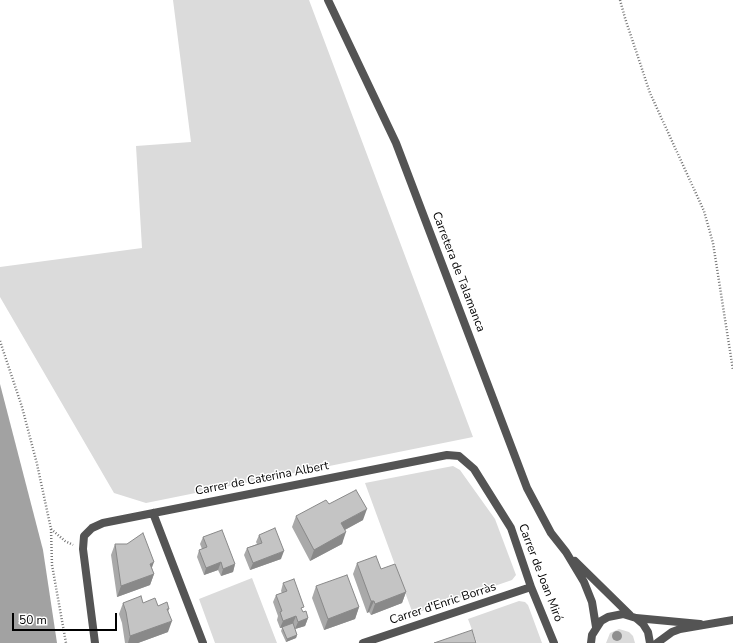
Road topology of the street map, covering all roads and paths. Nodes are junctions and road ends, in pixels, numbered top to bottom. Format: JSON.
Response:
{"nodes":[{"id":1,"x":328,"y":0,"type":"edge"},
{"id":2,"x":620,"y":0,"type":"edge"},
{"id":3,"x":0,"y":341,"type":"edge"},
{"id":4,"x":733,"y":370,"type":"edge"},
{"id":5,"x":459,"y":456,"type":"joint"},
{"id":6,"x":153,"y":513,"type":"junction"},
{"id":7,"x":51,"y":529,"type":"junction"},
{"id":8,"x":83,"y":546,"type":"junction"},
{"id":9,"x":566,"y":552,"type":"junction"},
{"id":10,"x":531,"y":587,"type":"junction"},
{"id":11,"x":633,"y":617,"type":"junction"},
{"id":12,"x":733,"y":620,"type":"edge"},
{"id":13,"x":703,"y":624,"type":"junction"},
{"id":14,"x":596,"y":627,"type":"junction"},
{"id":15,"x":66,"y":643,"type":"edge"},
{"id":16,"x":95,"y":643,"type":"edge"},
{"id":17,"x":203,"y":643,"type":"edge"},
{"id":18,"x":363,"y":643,"type":"edge"},
{"id":19,"x":554,"y":643,"type":"edge"},
{"id":20,"x":591,"y":643,"type":"edge"},
{"id":21,"x":650,"y":643,"type":"edge"},
{"id":22,"x":657,"y":643,"type":"edge"}],
"edges":[{"from":1,"to":9,"type":"street","name":"Carretera de Talamanca"},
{"from":2,"to":4,"type":"path"},
{"from":3,"to":7,"type":"path"},
{"from":5,"to":6,"type":"street","name":"Carrer de Caterina Albert"},
{"from":5,"to":10,"type":"street","name":"Carrer de Joan Miró"},
{"from":6,"to":8,"type":"street","name":"Carrer de Caterina Albert"},
{"from":6,"to":17,"type":"street"},
{"from":7,"to":8,"type":"path"},
{"from":7,"to":15,"type":"path"},
{"from":8,"to":16,"type":"street"},
{"from":9,"to":11,"type":"street","name":"Carretera de Talamanca"},
{"from":9,"to":14,"type":"street","name":"Carretera de Talamanca"},
{"from":10,"to":18,"type":"street","name":"Carrer d'Enric Borràs"},
{"from":10,"to":19,"type":"street","name":"Carrer de Joan Miró"},
{"from":11,"to":13,"type":"street"},
{"from":11,"to":14,"type":"street"},
{"from":11,"to":21,"type":"street","name":"Carretera de Talamanca"},
{"from":12,"to":13,"type":"street"},
{"from":13,"to":22,"type":"street"},
{"from":14,"to":20,"type":"street"}]}
